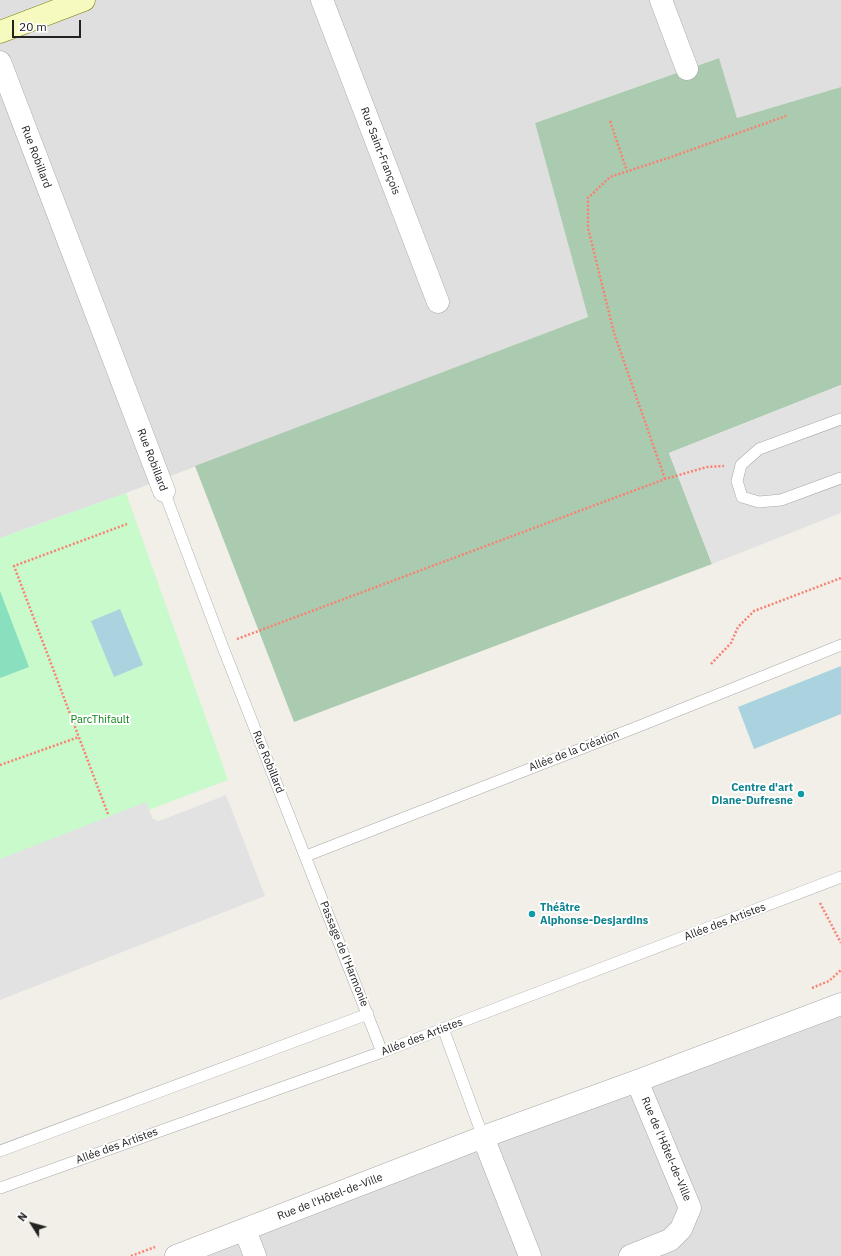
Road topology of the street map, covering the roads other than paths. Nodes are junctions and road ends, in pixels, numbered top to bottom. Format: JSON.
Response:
{"nodes":[{"id":1,"x":84,"y":0,"type":"edge"},
{"id":2,"x":322,"y":0,"type":"edge"},
{"id":3,"x":661,"y":0,"type":"edge"},
{"id":4,"x":0,"y":32,"type":"edge"},
{"id":5,"x":0,"y":62,"type":"edge"},
{"id":6,"x":687,"y":69,"type":"dead end"},
{"id":7,"x":438,"y":302,"type":"dead end"},
{"id":8,"x":841,"y":419,"type":"edge"},
{"id":9,"x":841,"y":478,"type":"edge"},
{"id":10,"x":164,"y":491,"type":"joint"},
{"id":11,"x":841,"y":644,"type":"edge"},
{"id":12,"x":306,"y":856,"type":"junction"},
{"id":13,"x":841,"y":878,"type":"edge"},
{"id":14,"x":841,"y":1004,"type":"edge"},
{"id":15,"x":368,"y":1014,"type":"junction"},
{"id":16,"x":443,"y":1028,"type":"junction"},
{"id":17,"x":382,"y":1052,"type":"junction"},
{"id":18,"x":637,"y":1081,"type":"junction"},
{"id":19,"x":483,"y":1137,"type":"junction"},
{"id":20,"x":0,"y":1151,"type":"edge"},
{"id":21,"x":0,"y":1188,"type":"edge"},
{"id":22,"x":245,"y":1230,"type":"junction"},
{"id":23,"x":176,"y":1256,"type":"edge"},
{"id":24,"x":255,"y":1256,"type":"edge"},
{"id":25,"x":530,"y":1256,"type":"edge"},
{"id":26,"x":630,"y":1256,"type":"edge"}],
"edges":[{"from":1,"to":4,"type":"main road"},
{"from":2,"to":7,"type":"street","name":"Rue Saint-François"},
{"from":3,"to":6,"type":"street"},
{"from":5,"to":10,"type":"street","name":"Rue Robillard"},
{"from":8,"to":9,"type":"lane"},
{"from":10,"to":12,"type":"lane","name":"Rue Robillard"},
{"from":11,"to":12,"type":"lane","name":"Allée de la Création"},
{"from":12,"to":15,"type":"lane","name":"Passage de l'Harmonie"},
{"from":13,"to":16,"type":"lane","name":"Allée des Artistes"},
{"from":14,"to":18,"type":"street","name":"Rue de l'Hôtel-de-Ville"},
{"from":15,"to":17,"type":"lane","name":"Passage de l'Harmonie"},
{"from":15,"to":20,"type":"lane"},
{"from":16,"to":17,"type":"lane","name":"Allée des Artistes"},
{"from":16,"to":19,"type":"lane"},
{"from":17,"to":21,"type":"lane","name":"Allée des Artistes"},
{"from":18,"to":19,"type":"street","name":"Rue de l'Hôtel-de-Ville"},
{"from":18,"to":26,"type":"street","name":"Rue de l'Hôtel-de-Ville"},
{"from":19,"to":22,"type":"street","name":"Rue de l'Hôtel-de-Ville"},
{"from":19,"to":25,"type":"street"},
{"from":22,"to":23,"type":"street","name":"Rue de l'Hôtel-de-Ville"},
{"from":22,"to":24,"type":"street"}]}
